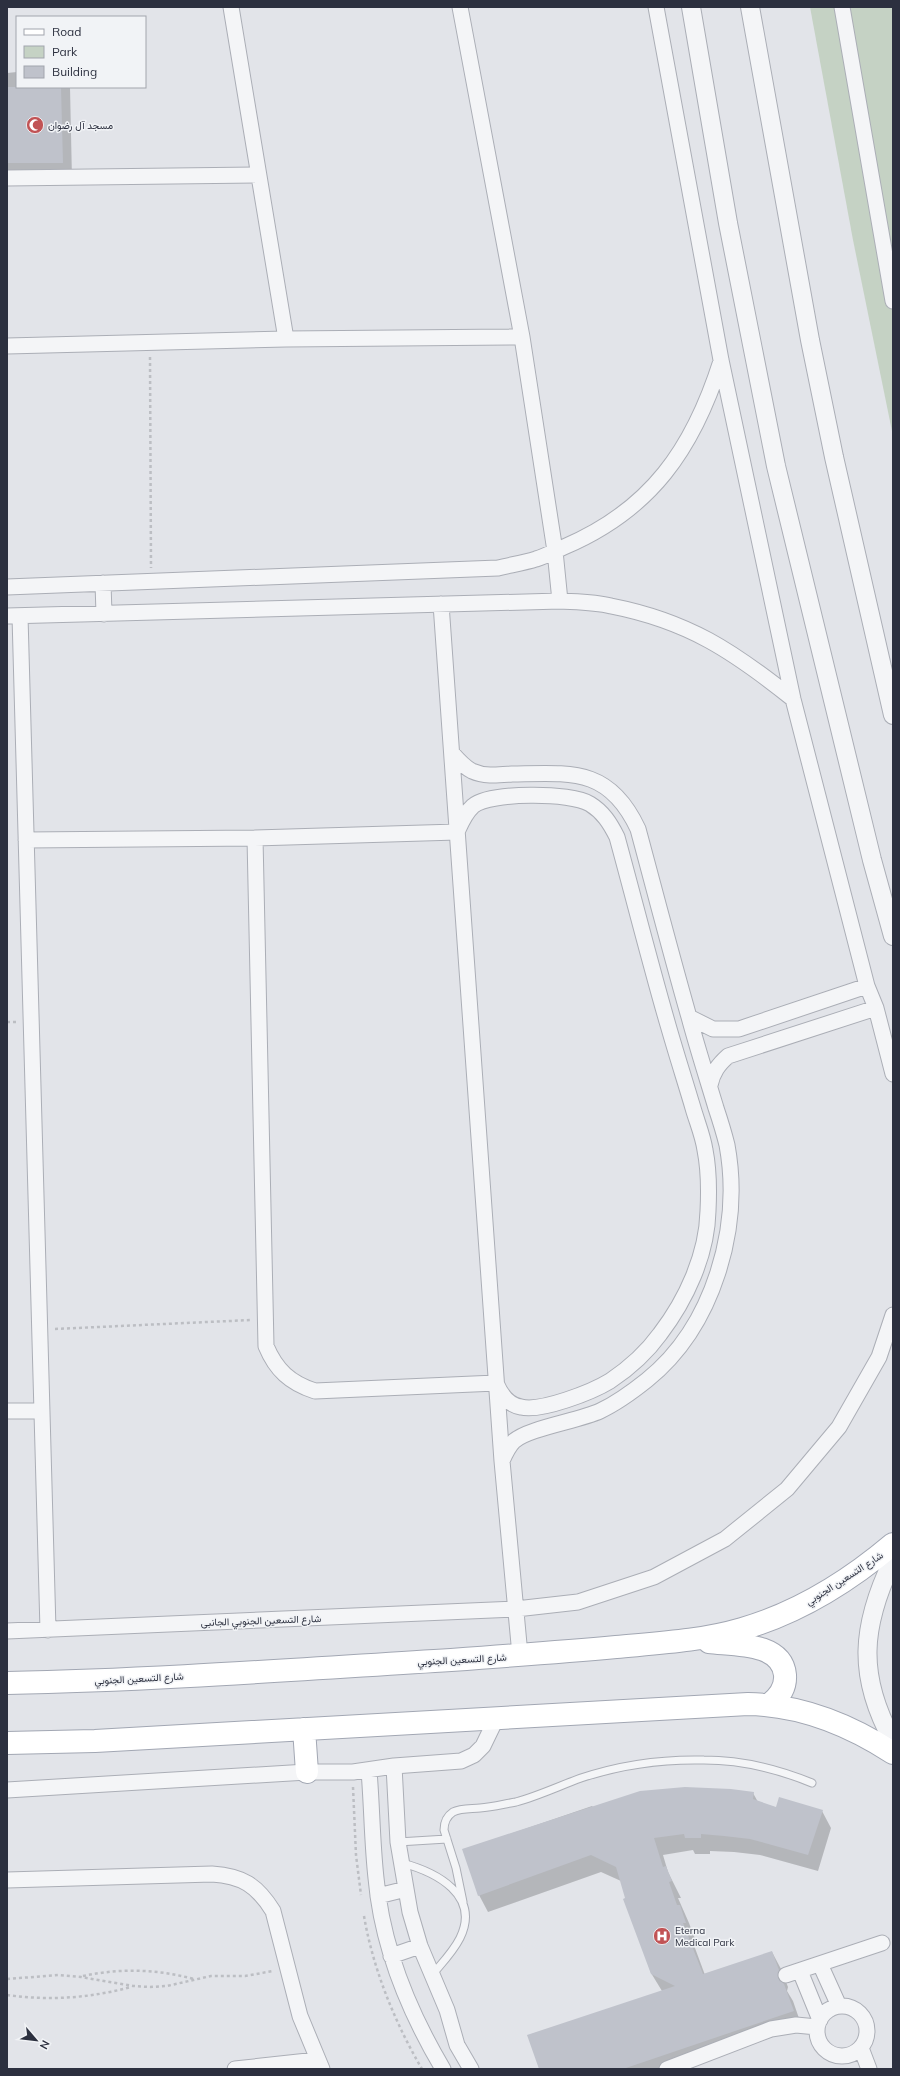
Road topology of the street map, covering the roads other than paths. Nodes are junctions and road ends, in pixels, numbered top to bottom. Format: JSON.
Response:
{"nodes":[{"id":1,"x":231,"y":7,"type":"edge"},
{"id":2,"x":460,"y":7,"type":"edge"},
{"id":3,"x":656,"y":7,"type":"edge"},
{"id":4,"x":691,"y":7,"type":"edge"},
{"id":5,"x":750,"y":7,"type":"edge"},
{"id":6,"x":842,"y":7,"type":"edge"},
{"id":7,"x":258,"y":175,"type":"junction"},
{"id":8,"x":7,"y":178,"type":"edge"},
{"id":9,"x":893,"y":300,"type":"edge"},
{"id":10,"x":522,"y":337,"type":"junction"},
{"id":11,"x":286,"y":339,"type":"junction"},
{"id":12,"x":7,"y":346,"type":"edge"},
{"id":13,"x":721,"y":360,"type":"junction"},
{"id":14,"x":555,"y":551,"type":"junction"},
{"id":15,"x":103,"y":583,"type":"junction"},
{"id":16,"x":7,"y":587,"type":"edge"},
{"id":17,"x":560,"y":601,"type":"junction"},
{"id":18,"x":441,"y":604,"type":"junction"},
{"id":19,"x":104,"y":614,"type":"junction"},
{"id":20,"x":13,"y":616,"type":"edge"},
{"id":21,"x":794,"y":699,"type":"junction"},
{"id":22,"x":893,"y":715,"type":"edge"},
{"id":23,"x":452,"y":753,"type":"junction"},
{"id":24,"x":457,"y":832,"type":"junction"},
{"id":25,"x":255,"y":838,"type":"junction"},
{"id":26,"x":26,"y":840,"type":"junction"},
{"id":27,"x":893,"y":936,"type":"edge"},
{"id":28,"x":867,"y":986,"type":"junction"},
{"id":29,"x":876,"y":1008,"type":"junction"},
{"id":30,"x":689,"y":1018,"type":"junction"},
{"id":31,"x":893,"y":1074,"type":"edge"},
{"id":32,"x":710,"y":1085,"type":"junction"},
{"id":33,"x":893,"y":1315,"type":"edge"},
{"id":34,"x":496,"y":1383,"type":"junction"},
{"id":35,"x":7,"y":1411,"type":"edge"},
{"id":36,"x":42,"y":1411,"type":"junction"},
{"id":37,"x":502,"y":1461,"type":"junction"},
{"id":38,"x":893,"y":1544,"type":"edge"},
{"id":39,"x":893,"y":1560,"type":"edge"},
{"id":40,"x":516,"y":1609,"type":"junction"},
{"id":41,"x":48,"y":1630,"type":"junction"},
{"id":42,"x":7,"y":1631,"type":"edge"},
{"id":43,"x":698,"y":1640,"type":"junction"},
{"id":44,"x":520,"y":1655,"type":"junction"},
{"id":45,"x":7,"y":1683,"type":"edge"},
{"id":46,"x":770,"y":1704,"type":"junction"},
{"id":47,"x":497,"y":1717,"type":"junction"},
{"id":48,"x":304,"y":1729,"type":"junction"},
{"id":49,"x":893,"y":1741,"type":"edge"},
{"id":50,"x":7,"y":1743,"type":"edge"},
{"id":51,"x":893,"y":1753,"type":"edge"},
{"id":52,"x":394,"y":1766,"type":"junction"},
{"id":53,"x":369,"y":1771,"type":"junction"},
{"id":54,"x":307,"y":1772,"type":"junction"},
{"id":55,"x":812,"y":1784,"type":"dead end"},
{"id":56,"x":7,"y":1790,"type":"edge"},
{"id":57,"x":447,"y":1839,"type":"junction"},
{"id":58,"x":398,"y":1842,"type":"junction"},
{"id":59,"x":401,"y":1863,"type":"junction"},
{"id":60,"x":7,"y":1880,"type":"edge"},
{"id":61,"x":406,"y":1889,"type":"junction"},
{"id":62,"x":378,"y":1896,"type":"junction"},
{"id":63,"x":463,"y":1902,"type":"junction"},
{"id":64,"x":882,"y":1943,"type":"dead end"},
{"id":65,"x":420,"y":1946,"type":"junction"},
{"id":66,"x":391,"y":1956,"type":"junction"},
{"id":67,"x":820,"y":1964,"type":"junction"},
{"id":68,"x":432,"y":1975,"type":"junction"},
{"id":69,"x":839,"y":2006,"type":"junction"},
{"id":70,"x":818,"y":2023,"type":"junction"},
{"id":71,"x":861,"y":2048,"type":"junction"},
{"id":72,"x":842,"y":2062,"type":"edge"},
{"id":73,"x":320,"y":2064,"type":"edge"},
{"id":74,"x":235,"y":2069,"type":"edge"},
{"id":75,"x":443,"y":2069,"type":"edge"},
{"id":76,"x":472,"y":2069,"type":"edge"},
{"id":77,"x":667,"y":2069,"type":"edge"},
{"id":78,"x":869,"y":2069,"type":"edge"}],
"edges":[{"from":1,"to":7,"type":"street"},
{"from":2,"to":10,"type":"street"},
{"from":3,"to":13,"type":"street"},
{"from":4,"to":27,"type":"street"},
{"from":5,"to":22,"type":"street"},
{"from":6,"to":9,"type":"street"},
{"from":7,"to":8,"type":"street"},
{"from":7,"to":11,"type":"street"},
{"from":10,"to":11,"type":"street"},
{"from":10,"to":14,"type":"street"},
{"from":11,"to":12,"type":"street"},
{"from":13,"to":14,"type":"street"},
{"from":13,"to":21,"type":"street"},
{"from":14,"to":15,"type":"street"},
{"from":14,"to":17,"type":"street"},
{"from":15,"to":16,"type":"street"},
{"from":15,"to":19,"type":"street"},
{"from":17,"to":18,"type":"street"},
{"from":17,"to":21,"type":"street"},
{"from":18,"to":19,"type":"street"},
{"from":18,"to":23,"type":"street"},
{"from":19,"to":20,"type":"street"},
{"from":20,"to":26,"type":"street"},
{"from":21,"to":28,"type":"street"},
{"from":23,"to":24,"type":"street"},
{"from":23,"to":30,"type":"street"},
{"from":24,"to":25,"type":"street"},
{"from":24,"to":34,"type":"street"},
{"from":24,"to":34,"type":"street"},
{"from":25,"to":26,"type":"street"},
{"from":25,"to":34,"type":"street"},
{"from":26,"to":36,"type":"street"},
{"from":28,"to":29,"type":"street"},
{"from":28,"to":30,"type":"street"},
{"from":29,"to":31,"type":"street"},
{"from":29,"to":32,"type":"street"},
{"from":30,"to":32,"type":"street"},
{"from":32,"to":37,"type":"street"},
{"from":33,"to":40,"type":"street","name":"شارع التسعين الجنوبي الجانبى"},
{"from":34,"to":37,"type":"street"},
{"from":35,"to":36,"type":"street"},
{"from":36,"to":41,"type":"street"},
{"from":37,"to":40,"type":"street"},
{"from":38,"to":43,"type":"main road","name":"شارع التسعين الجنوبي"},
{"from":39,"to":49,"type":"street"},
{"from":40,"to":41,"type":"street","name":"شارع التسعين الجنوبي الجانبى"},
{"from":40,"to":44,"type":"street"},
{"from":41,"to":42,"type":"street","name":"شارع التسعين الجنوبي الجانبى"},
{"from":43,"to":44,"type":"main road","name":"شارع التسعين الجنوبي"},
{"from":43,"to":46,"type":"main road"},
{"from":44,"to":45,"type":"main road","name":"شارع التسعين الجنوبي"},
{"from":46,"to":47,"type":"main road"},
{"from":46,"to":51,"type":"main road"},
{"from":47,"to":48,"type":"main road"},
{"from":47,"to":52,"type":"street"},
{"from":48,"to":50,"type":"main road"},
{"from":48,"to":54,"type":"main road"},
{"from":52,"to":53,"type":"street"},
{"from":52,"to":58,"type":"street"},
{"from":53,"to":54,"type":"street"},
{"from":53,"to":62,"type":"street"},
{"from":54,"to":56,"type":"street"},
{"from":55,"to":57,"type":"lane"},
{"from":57,"to":58,"type":"lane"},
{"from":57,"to":63,"type":"lane"},
{"from":58,"to":59,"type":"street"},
{"from":59,"to":61,"type":"street"},
{"from":59,"to":63,"type":"lane"},
{"from":60,"to":73,"type":"street"},
{"from":61,"to":62,"type":"street"},
{"from":61,"to":65,"type":"street"},
{"from":62,"to":66,"type":"street"},
{"from":63,"to":68,"type":"lane"},
{"from":64,"to":67,"type":"street"},
{"from":65,"to":66,"type":"street"},
{"from":65,"to":68,"type":"street"},
{"from":66,"to":75,"type":"street"},
{"from":67,"to":69,"type":"street"},
{"from":67,"to":70,"type":"street"},
{"from":68,"to":76,"type":"street"},
{"from":69,"to":70,"type":"street"},
{"from":69,"to":71,"type":"street"},
{"from":70,"to":72,"type":"street"},
{"from":70,"to":77,"type":"street"},
{"from":71,"to":72,"type":"street"},
{"from":71,"to":78,"type":"street"},
{"from":73,"to":74,"type":"street"}]}
